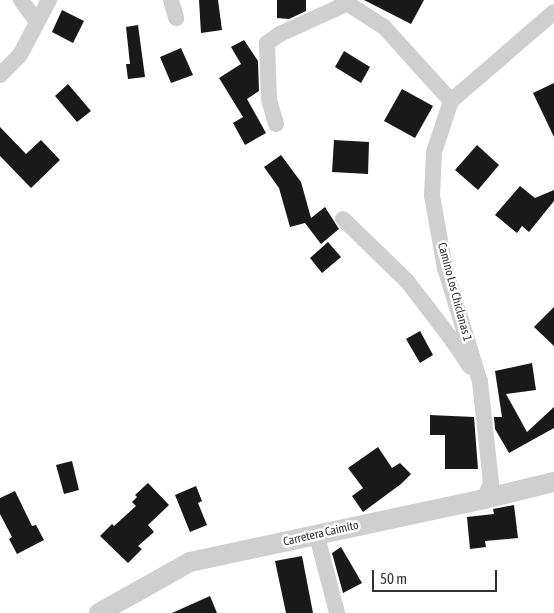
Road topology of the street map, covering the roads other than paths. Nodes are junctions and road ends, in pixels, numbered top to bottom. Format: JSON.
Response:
{"nodes":[{"id":1,"x":21,"y":0,"type":"edge"},
{"id":2,"x":49,"y":0,"type":"edge"},
{"id":3,"x":171,"y":0,"type":"edge"},
{"id":4,"x":345,"y":2,"type":"edge"},
{"id":5,"x":554,"y":12,"type":"edge"},
{"id":6,"x":176,"y":18,"type":"dead end"},
{"id":7,"x":37,"y":22,"type":"junction"},
{"id":8,"x":0,"y":75,"type":"edge"},
{"id":9,"x":452,"y":101,"type":"junction"},
{"id":10,"x":276,"y":124,"type":"dead end"},
{"id":11,"x":343,"y":219,"type":"dead end"},
{"id":12,"x":480,"y":382,"type":"junction"},
{"id":13,"x":554,"y":482,"type":"edge"},
{"id":14,"x":484,"y":499,"type":"junction"},
{"id":15,"x":317,"y":536,"type":"junction"},
{"id":16,"x":99,"y":613,"type":"edge"},
{"id":17,"x":337,"y":613,"type":"edge"}],
"edges":[{"from":1,"to":7,"type":"street"},
{"from":2,"to":7,"type":"street"},
{"from":3,"to":6,"type":"street"},
{"from":4,"to":9,"type":"street"},
{"from":4,"to":10,"type":"street"},
{"from":5,"to":9,"type":"street","name":"Camino Los Chiclanas 1"},
{"from":7,"to":8,"type":"street"},
{"from":9,"to":12,"type":"street","name":"Camino Los Chiclanas 1"},
{"from":11,"to":12,"type":"street"},
{"from":12,"to":14,"type":"street","name":"Camino Los Chiclanas 1"},
{"from":13,"to":14,"type":"street","name":"Carretera Caimito"},
{"from":14,"to":15,"type":"street","name":"Carretera Caimito"},
{"from":15,"to":16,"type":"street","name":"Carretera Caimito"},
{"from":15,"to":17,"type":"street"}]}
